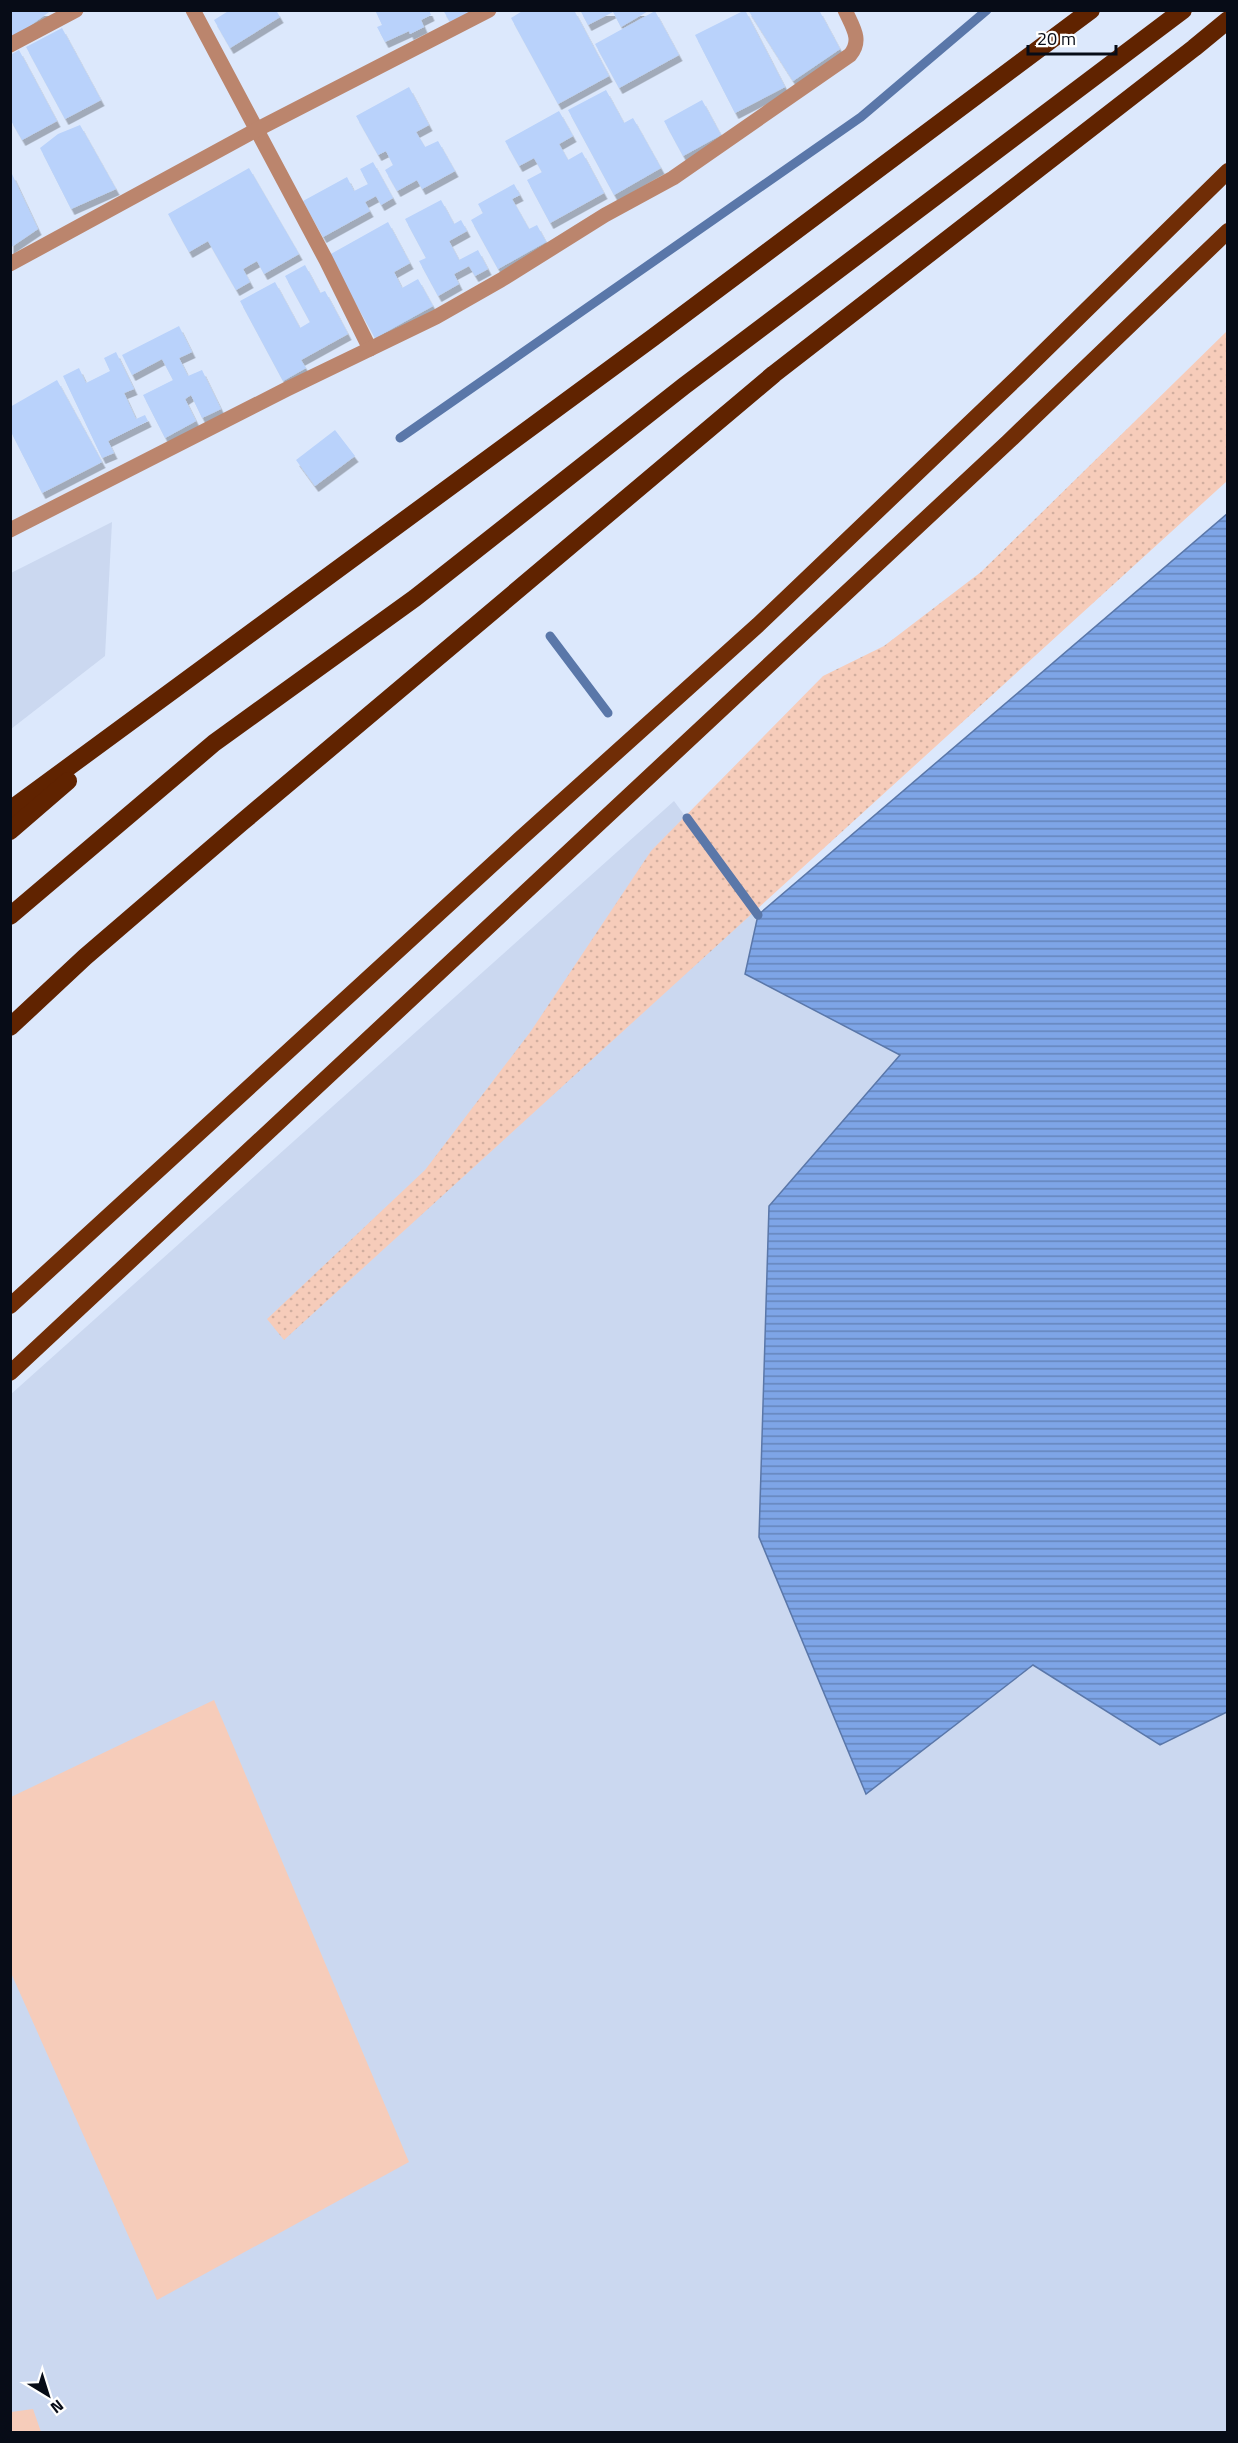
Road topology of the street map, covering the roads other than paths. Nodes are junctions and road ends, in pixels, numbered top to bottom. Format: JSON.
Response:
{"nodes":[{"id":1,"x":76,"y":10,"type":"edge"},
{"id":2,"x":193,"y":10,"type":"edge"},
{"id":3,"x":489,"y":10,"type":"edge"},
{"id":4,"x":845,"y":10,"type":"edge"},
{"id":5,"x":1091,"y":10,"type":"edge"},
{"id":6,"x":1183,"y":10,"type":"edge"},
{"id":7,"x":1227,"y":20,"type":"edge"},
{"id":8,"x":10,"y":45,"type":"edge"},
{"id":9,"x":256,"y":130,"type":"junction"},
{"id":10,"x":1227,"y":171,"type":"edge"},
{"id":11,"x":1227,"y":231,"type":"edge"},
{"id":12,"x":10,"y":264,"type":"edge"},
{"id":13,"x":370,"y":349,"type":"junction"},
{"id":14,"x":10,"y":530,"type":"edge"},
{"id":15,"x":172,"y":692,"type":"junction"},
{"id":16,"x":10,"y":810,"type":"edge"},
{"id":17,"x":10,"y":831,"type":"edge"},
{"id":18,"x":10,"y":916,"type":"edge"},
{"id":19,"x":10,"y":1027,"type":"edge"},
{"id":20,"x":10,"y":1306,"type":"edge"},
{"id":21,"x":29,"y":1357,"type":"junction"},
{"id":22,"x":10,"y":1372,"type":"edge"},
{"id":23,"x":10,"y":1379,"type":"edge"}],
"edges":[{"from":1,"to":8,"type":"street"},
{"from":2,"to":9,"type":"street"},
{"from":3,"to":9,"type":"street"},
{"from":4,"to":13,"type":"street"},
{"from":5,"to":15,"type":"highway"},
{"from":6,"to":18,"type":"highway"},
{"from":7,"to":19,"type":"highway"},
{"from":9,"to":12,"type":"street"},
{"from":9,"to":13,"type":"street"},
{"from":10,"to":20,"type":"highway"},
{"from":11,"to":21,"type":"highway"},
{"from":13,"to":14,"type":"street"},
{"from":15,"to":16,"type":"highway"},
{"from":15,"to":17,"type":"highway"},
{"from":21,"to":22,"type":"highway"},
{"from":21,"to":23,"type":"highway"}]}
